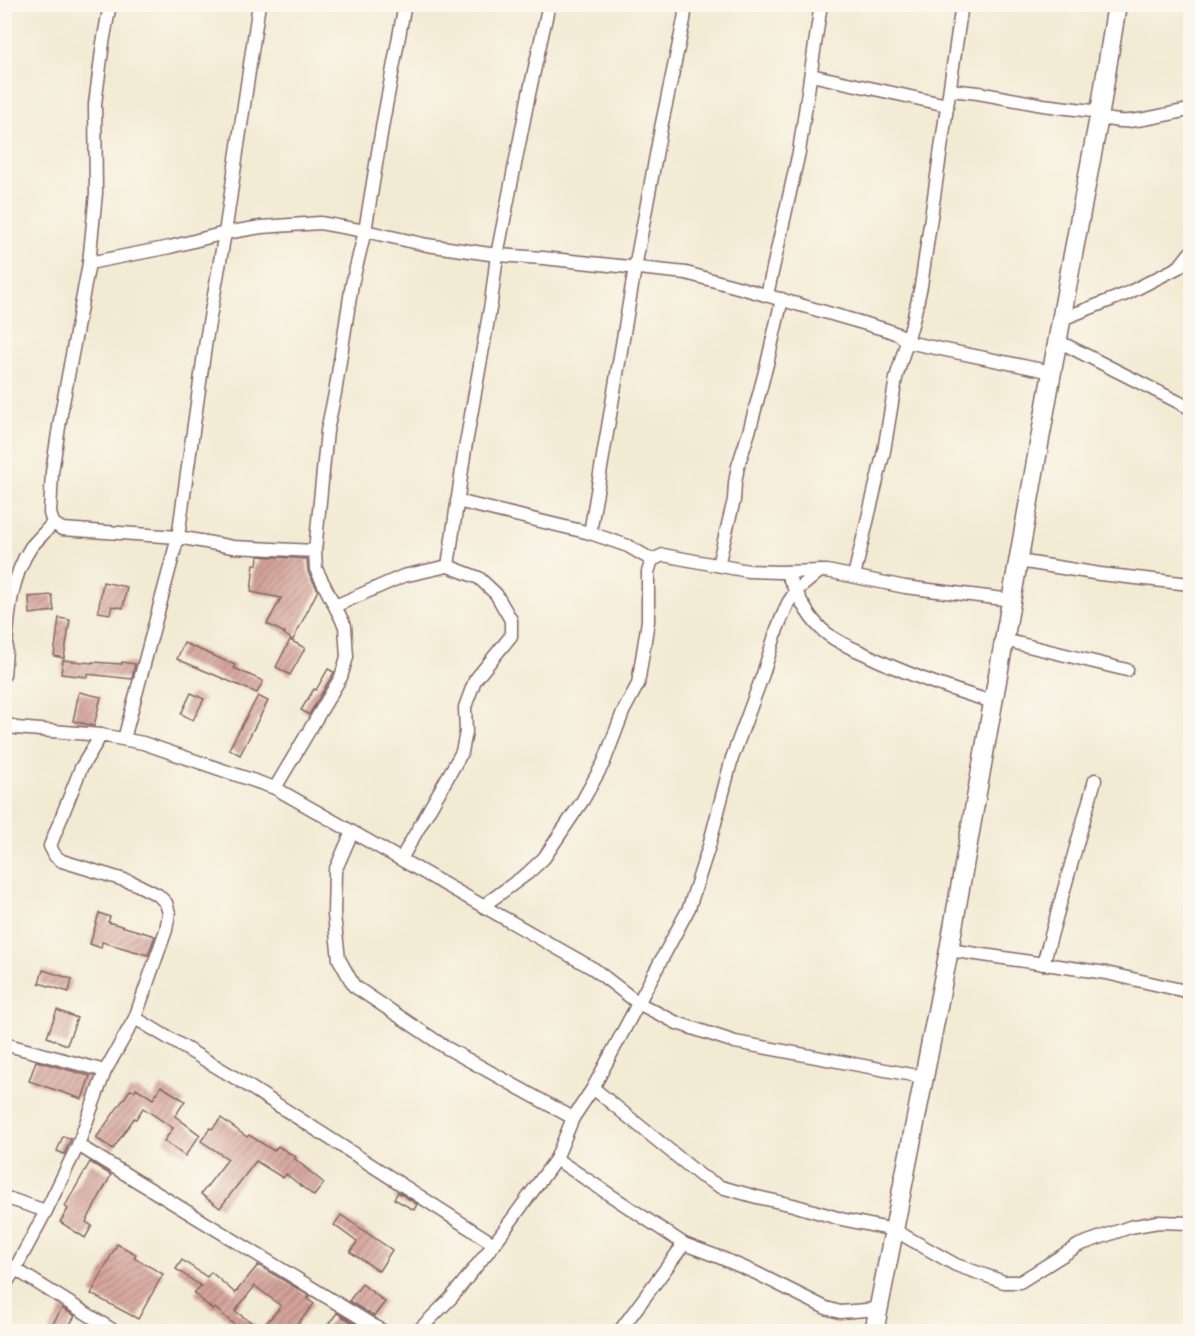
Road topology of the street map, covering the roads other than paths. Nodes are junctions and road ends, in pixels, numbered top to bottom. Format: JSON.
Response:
{"nodes":[{"id":1,"x":110,"y":4,"type":"edge"},
{"id":2,"x":259,"y":4,"type":"edge"},
{"id":3,"x":405,"y":4,"type":"edge"},
{"id":4,"x":549,"y":4,"type":"edge"},
{"id":5,"x":686,"y":4,"type":"edge"},
{"id":6,"x":821,"y":4,"type":"edge"},
{"id":7,"x":962,"y":4,"type":"edge"},
{"id":8,"x":1118,"y":4,"type":"edge"},
{"id":9,"x":811,"y":75,"type":"junction"},
{"id":10,"x":950,"y":90,"type":"junction"},
{"id":11,"x":947,"y":105,"type":"junction"},
{"id":12,"x":1191,"y":110,"type":"edge"},
{"id":13,"x":1100,"y":115,"type":"junction"},
{"id":14,"x":365,"y":231,"type":"junction"},
{"id":15,"x":225,"y":233,"type":"junction"},
{"id":16,"x":1191,"y":253,"type":"edge"},
{"id":17,"x":497,"y":255,"type":"junction"},
{"id":18,"x":90,"y":263,"type":"junction"},
{"id":19,"x":635,"y":268,"type":"junction"},
{"id":20,"x":767,"y":295,"type":"junction"},
{"id":21,"x":782,"y":299,"type":"junction"},
{"id":22,"x":1062,"y":319,"type":"junction"},
{"id":23,"x":1058,"y":341,"type":"junction"},
{"id":24,"x":907,"y":342,"type":"junction"},
{"id":25,"x":1052,"y":372,"type":"junction"},
{"id":26,"x":1191,"y":408,"type":"edge"},
{"id":27,"x":458,"y":501,"type":"junction"},
{"id":28,"x":53,"y":523,"type":"junction"},
{"id":29,"x":590,"y":534,"type":"junction"},
{"id":30,"x":178,"y":537,"type":"junction"},
{"id":31,"x":315,"y":551,"type":"junction"},
{"id":32,"x":652,"y":560,"type":"junction"},
{"id":33,"x":1019,"y":561,"type":"junction"},
{"id":34,"x":718,"y":565,"type":"junction"},
{"id":35,"x":448,"y":566,"type":"junction"},
{"id":36,"x":820,"y":571,"type":"junction"},
{"id":37,"x":786,"y":572,"type":"junction"},
{"id":38,"x":854,"y":576,"type":"junction"},
{"id":39,"x":1191,"y":584,"type":"edge"},
{"id":40,"x":796,"y":591,"type":"junction"},
{"id":41,"x":1012,"y":600,"type":"junction"},
{"id":42,"x":335,"y":606,"type":"junction"},
{"id":43,"x":1004,"y":640,"type":"junction"},
{"id":44,"x":1127,"y":670,"type":"dead end"},
{"id":45,"x":4,"y":675,"type":"edge"},
{"id":46,"x":993,"y":702,"type":"junction"},
{"id":47,"x":4,"y":721,"type":"edge"},
{"id":48,"x":101,"y":735,"type":"junction"},
{"id":49,"x":124,"y":739,"type":"junction"},
{"id":50,"x":1095,"y":780,"type":"dead end"},
{"id":51,"x":275,"y":788,"type":"junction"},
{"id":52,"x":352,"y":832,"type":"junction"},
{"id":53,"x":400,"y":859,"type":"junction"},
{"id":54,"x":483,"y":906,"type":"junction"},
{"id":55,"x":949,"y":950,"type":"junction"},
{"id":56,"x":1043,"y":964,"type":"junction"},
{"id":57,"x":1191,"y":992,"type":"edge"},
{"id":58,"x":638,"y":1003,"type":"junction"},
{"id":59,"x":135,"y":1018,"type":"junction"},
{"id":60,"x":4,"y":1044,"type":"edge"},
{"id":61,"x":105,"y":1071,"type":"junction"},
{"id":62,"x":923,"y":1077,"type":"junction"},
{"id":63,"x":593,"y":1088,"type":"junction"},
{"id":64,"x":573,"y":1118,"type":"junction"},
{"id":65,"x":78,"y":1146,"type":"junction"},
{"id":66,"x":556,"y":1159,"type":"junction"},
{"id":67,"x":4,"y":1197,"type":"edge"},
{"id":68,"x":46,"y":1211,"type":"junction"},
{"id":69,"x":1191,"y":1223,"type":"edge"},
{"id":70,"x":894,"y":1230,"type":"junction"},
{"id":71,"x":494,"y":1244,"type":"junction"},
{"id":72,"x":684,"y":1244,"type":"junction"},
{"id":73,"x":15,"y":1269,"type":"junction"},
{"id":74,"x":4,"y":1287,"type":"edge"},
{"id":75,"x":879,"y":1309,"type":"junction"},
{"id":76,"x":116,"y":1332,"type":"edge"},
{"id":77,"x":384,"y":1332,"type":"edge"},
{"id":78,"x":417,"y":1332,"type":"edge"},
{"id":79,"x":620,"y":1332,"type":"edge"},
{"id":80,"x":874,"y":1332,"type":"edge"}],
"edges":[{"from":1,"to":18,"type":"street"},
{"from":2,"to":15,"type":"street"},
{"from":3,"to":14,"type":"street"},
{"from":4,"to":17,"type":"street"},
{"from":5,"to":19,"type":"street"},
{"from":6,"to":9,"type":"street"},
{"from":7,"to":10,"type":"street"},
{"from":8,"to":13,"type":"main road"},
{"from":9,"to":11,"type":"street"},
{"from":9,"to":20,"type":"street"},
{"from":10,"to":11,"type":"street"},
{"from":10,"to":13,"type":"street"},
{"from":11,"to":24,"type":"street"},
{"from":12,"to":13,"type":"street"},
{"from":13,"to":22,"type":"main road"},
{"from":14,"to":15,"type":"street"},
{"from":14,"to":17,"type":"street"},
{"from":14,"to":31,"type":"street"},
{"from":15,"to":18,"type":"street"},
{"from":15,"to":30,"type":"street"},
{"from":16,"to":22,"type":"street"},
{"from":17,"to":19,"type":"street"},
{"from":17,"to":27,"type":"street"},
{"from":18,"to":28,"type":"street"},
{"from":19,"to":20,"type":"street"},
{"from":19,"to":29,"type":"street"},
{"from":20,"to":21,"type":"street"},
{"from":21,"to":24,"type":"street"},
{"from":21,"to":34,"type":"street"},
{"from":22,"to":23,"type":"main road"},
{"from":23,"to":25,"type":"main road"},
{"from":23,"to":26,"type":"street"},
{"from":24,"to":25,"type":"street"},
{"from":24,"to":38,"type":"street"},
{"from":25,"to":33,"type":"main road"},
{"from":27,"to":29,"type":"street"},
{"from":27,"to":35,"type":"street"},
{"from":28,"to":30,"type":"street"},
{"from":28,"to":45,"type":"street"},
{"from":29,"to":32,"type":"street"},
{"from":30,"to":31,"type":"street"},
{"from":30,"to":49,"type":"street"},
{"from":31,"to":42,"type":"street"},
{"from":32,"to":34,"type":"street"},
{"from":32,"to":54,"type":"street"},
{"from":33,"to":39,"type":"street"},
{"from":33,"to":41,"type":"main road"},
{"from":34,"to":37,"type":"street"},
{"from":35,"to":42,"type":"street"},
{"from":35,"to":53,"type":"street"},
{"from":36,"to":37,"type":"street"},
{"from":36,"to":38,"type":"street"},
{"from":36,"to":40,"type":"street"},
{"from":37,"to":40,"type":"street"},
{"from":38,"to":41,"type":"street"},
{"from":40,"to":46,"type":"street"},
{"from":40,"to":58,"type":"street"},
{"from":41,"to":43,"type":"main road"},
{"from":42,"to":51,"type":"street"},
{"from":43,"to":44,"type":"street"},
{"from":43,"to":46,"type":"main road"},
{"from":46,"to":55,"type":"main road"},
{"from":47,"to":48,"type":"street"},
{"from":48,"to":49,"type":"street"},
{"from":48,"to":59,"type":"street"},
{"from":49,"to":51,"type":"street"},
{"from":50,"to":56,"type":"street"},
{"from":51,"to":52,"type":"street"},
{"from":52,"to":53,"type":"street"},
{"from":52,"to":64,"type":"street"},
{"from":53,"to":54,"type":"street"},
{"from":54,"to":58,"type":"street"},
{"from":55,"to":56,"type":"street"},
{"from":55,"to":62,"type":"main road"},
{"from":56,"to":57,"type":"street"},
{"from":58,"to":62,"type":"street"},
{"from":58,"to":63,"type":"street"},
{"from":59,"to":61,"type":"street"},
{"from":59,"to":71,"type":"street"},
{"from":60,"to":61,"type":"street"},
{"from":61,"to":65,"type":"street"},
{"from":62,"to":70,"type":"main road"},
{"from":63,"to":64,"type":"street"},
{"from":63,"to":70,"type":"street"},
{"from":64,"to":66,"type":"street"},
{"from":65,"to":68,"type":"street"},
{"from":65,"to":77,"type":"street"},
{"from":66,"to":71,"type":"street"},
{"from":66,"to":72,"type":"street"},
{"from":67,"to":68,"type":"street"},
{"from":68,"to":73,"type":"street"},
{"from":69,"to":70,"type":"street"},
{"from":70,"to":75,"type":"main road"},
{"from":71,"to":78,"type":"street"},
{"from":72,"to":75,"type":"street"},
{"from":72,"to":79,"type":"street"},
{"from":73,"to":74,"type":"street"},
{"from":73,"to":76,"type":"street"},
{"from":75,"to":80,"type":"main road"}]}
